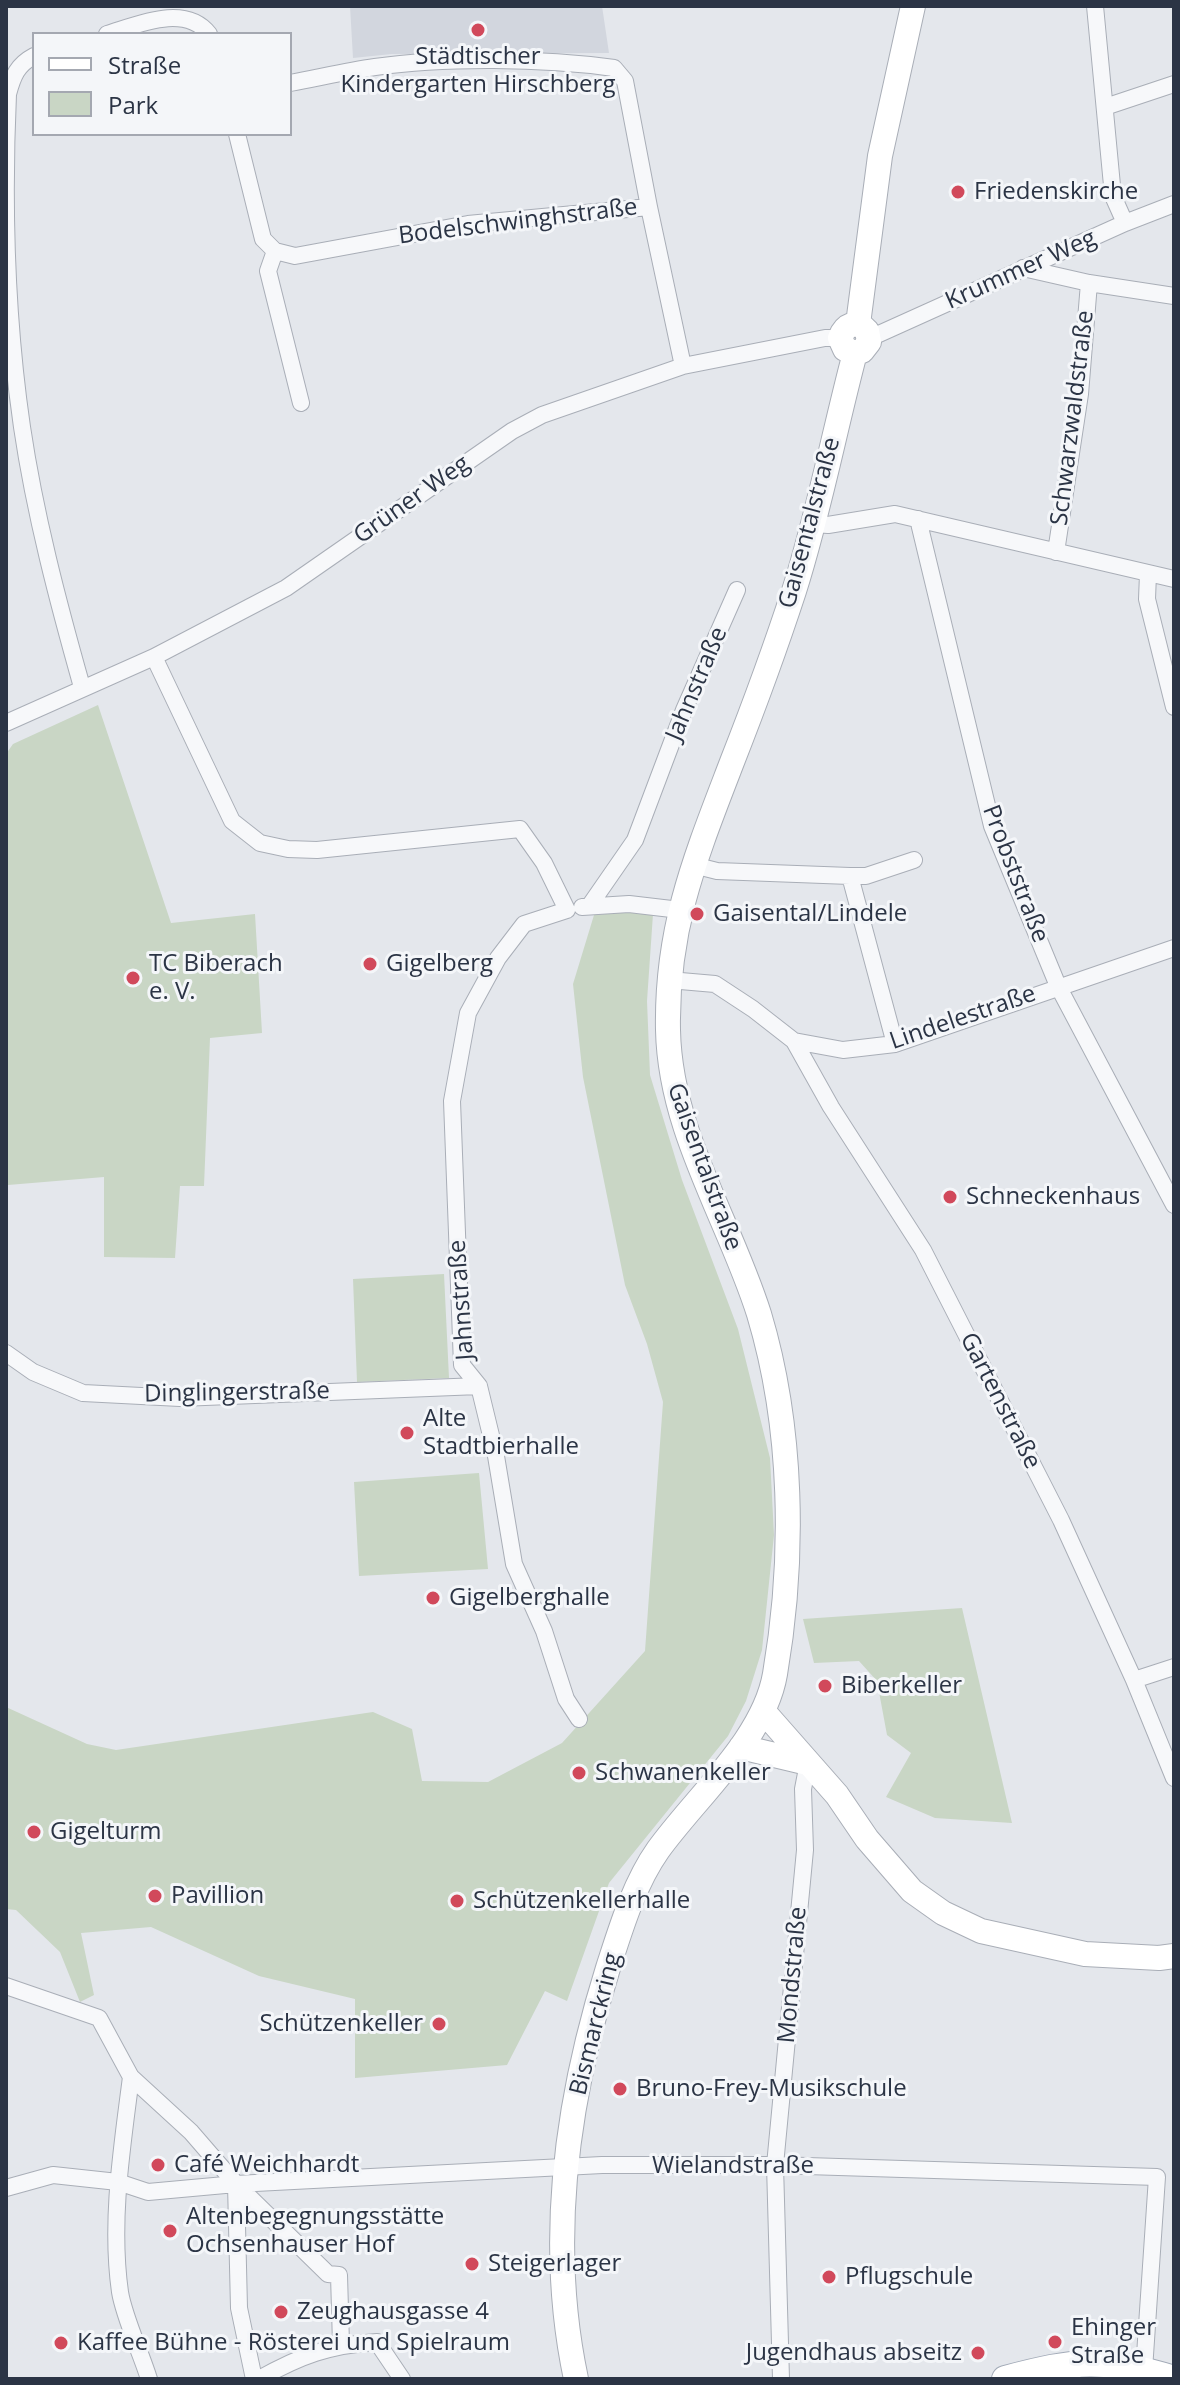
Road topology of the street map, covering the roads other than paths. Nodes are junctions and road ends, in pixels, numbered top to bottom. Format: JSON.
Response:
{"nodes":[{"id":1,"x":913,"y":6,"type":"edge"},
{"id":2,"x":1095,"y":6,"type":"edge"},
{"id":3,"x":114,"y":32,"type":"edge"},
{"id":4,"x":207,"y":32,"type":"edge"},
{"id":5,"x":32,"y":57,"type":"edge"},
{"id":6,"x":292,"y":83,"type":"edge"},
{"id":7,"x":1174,"y":84,"type":"edge"},
{"id":8,"x":1105,"y":107,"type":"junction"},
{"id":9,"x":237,"y":136,"type":"edge"},
{"id":10,"x":1174,"y":204,"type":"edge"},
{"id":11,"x":649,"y":207,"type":"junction"},
{"id":12,"x":1125,"y":223,"type":"junction"},
{"id":13,"x":275,"y":251,"type":"junction"},
{"id":14,"x":1023,"y":268,"type":"junction"},
{"id":15,"x":1089,"y":283,"type":"junction"},
{"id":16,"x":1174,"y":296,"type":"edge"},
{"id":17,"x":856,"y":338,"type":"junction"},
{"id":18,"x":683,"y":366,"type":"junction"},
{"id":19,"x":301,"y":403,"type":"dead end"},
{"id":20,"x":918,"y":519,"type":"junction"},
{"id":21,"x":814,"y":524,"type":"junction"},
{"id":22,"x":1056,"y":552,"type":"junction"},
{"id":23,"x":1148,"y":574,"type":"junction"},
{"id":24,"x":1174,"y":579,"type":"edge"},
{"id":25,"x":737,"y":590,"type":"dead end"},
{"id":26,"x":154,"y":657,"type":"junction"},
{"id":27,"x":82,"y":687,"type":"junction"},
{"id":28,"x":1174,"y":707,"type":"edge"},
{"id":29,"x":6,"y":723,"type":"edge"},
{"id":30,"x":914,"y":860,"type":"dead end"},
{"id":31,"x":693,"y":865,"type":"junction"},
{"id":32,"x":850,"y":876,"type":"junction"},
{"id":33,"x":590,"y":905,"type":"junction"},
{"id":34,"x":567,"y":910,"type":"junction"},
{"id":35,"x":680,"y":910,"type":"junction"},
{"id":36,"x":1174,"y":948,"type":"edge"},
{"id":37,"x":669,"y":980,"type":"junction"},
{"id":38,"x":1058,"y":986,"type":"junction"},
{"id":39,"x":794,"y":1041,"type":"junction"},
{"id":40,"x":895,"y":1044,"type":"junction"},
{"id":41,"x":1174,"y":1205,"type":"edge"},
{"id":42,"x":6,"y":1353,"type":"edge"},
{"id":43,"x":479,"y":1386,"type":"junction"},
{"id":44,"x":1174,"y":1667,"type":"edge"},
{"id":45,"x":1134,"y":1680,"type":"junction"},
{"id":46,"x":764,"y":1712,"type":"junction"},
{"id":47,"x":579,"y":1719,"type":"dead end"},
{"id":48,"x":741,"y":1747,"type":"junction"},
{"id":49,"x":808,"y":1763,"type":"junction"},
{"id":50,"x":1174,"y":1778,"type":"edge"},
{"id":51,"x":1174,"y":1956,"type":"edge"},
{"id":52,"x":6,"y":1986,"type":"edge"},
{"id":53,"x":131,"y":2077,"type":"junction"},
{"id":54,"x":775,"y":2165,"type":"junction"},
{"id":55,"x":568,"y":2166,"type":"junction"},
{"id":56,"x":118,"y":2182,"type":"junction"},
{"id":57,"x":236,"y":2184,"type":"junction"},
{"id":58,"x":6,"y":2188,"type":"edge"},
{"id":59,"x":341,"y":2344,"type":"junction"},
{"id":60,"x":1144,"y":2370,"type":"junction"},
{"id":61,"x":149,"y":2379,"type":"edge"},
{"id":62,"x":256,"y":2379,"type":"edge"},
{"id":63,"x":402,"y":2379,"type":"edge"},
{"id":64,"x":576,"y":2379,"type":"edge"},
{"id":65,"x":781,"y":2379,"type":"edge"},
{"id":66,"x":1005,"y":2379,"type":"edge"},
{"id":67,"x":1174,"y":2379,"type":"edge"}],
"edges":[{"from":1,"to":17,"type":"main road","name":"Gaisentalstraße"},
{"from":2,"to":8,"type":"street"},
{"from":3,"to":4,"type":"street"},
{"from":5,"to":27,"type":"street"},
{"from":6,"to":11,"type":"street"},
{"from":7,"to":8,"type":"street"},
{"from":8,"to":12,"type":"street"},
{"from":9,"to":13,"type":"street"},
{"from":10,"to":12,"type":"street","name":"Krummer Weg"},
{"from":11,"to":13,"type":"street","name":"Bodelschwinghstraße"},
{"from":11,"to":18,"type":"street","name":"Bodelschwinghstraße"},
{"from":12,"to":14,"type":"street","name":"Krummer Weg"},
{"from":13,"to":19,"type":"street"},
{"from":14,"to":15,"type":"street"},
{"from":14,"to":17,"type":"street","name":"Krummer Weg"},
{"from":15,"to":16,"type":"street"},
{"from":15,"to":22,"type":"street","name":"Schwarzwaldstraße"},
{"from":17,"to":18,"type":"street","name":"Grüner Weg"},
{"from":17,"to":21,"type":"main road","name":"Gaisentalstraße"},
{"from":18,"to":26,"type":"street","name":"Grüner Weg"},
{"from":20,"to":21,"type":"street","name":"Schwarzwaldstraße"},
{"from":20,"to":22,"type":"street","name":"Schwarzwaldstraße"},
{"from":20,"to":38,"type":"street","name":"Probststraße"},
{"from":21,"to":31,"type":"main road","name":"Gaisentalstraße"},
{"from":22,"to":23,"type":"street","name":"Schwarzwaldstraße"},
{"from":23,"to":24,"type":"street","name":"Schwarzwaldstraße"},
{"from":23,"to":28,"type":"street"},
{"from":25,"to":33,"type":"street","name":"Jahnstraße"},
{"from":26,"to":27,"type":"street","name":"Grüner Weg"},
{"from":26,"to":34,"type":"street"},
{"from":27,"to":29,"type":"street","name":"Grüner Weg"},
{"from":30,"to":32,"type":"street"},
{"from":31,"to":32,"type":"street"},
{"from":31,"to":35,"type":"main road","name":"Gaisentalstraße"},
{"from":32,"to":40,"type":"street"},
{"from":33,"to":34,"type":"street","name":"Jahnstraße"},
{"from":33,"to":35,"type":"street","name":"Jahnstraße"},
{"from":34,"to":43,"type":"street","name":"Jahnstraße"},
{"from":35,"to":37,"type":"main road","name":"Gaisentalstraße"},
{"from":36,"to":38,"type":"street","name":"Lindelestraße"},
{"from":37,"to":39,"type":"street","name":"Lindelestraße"},
{"from":37,"to":46,"type":"main road","name":"Gaisentalstraße"},
{"from":38,"to":40,"type":"street","name":"Lindelestraße"},
{"from":38,"to":41,"type":"street","name":"Probststraße"},
{"from":39,"to":40,"type":"street","name":"Lindelestraße"},
{"from":39,"to":45,"type":"street","name":"Gartenstraße"},
{"from":42,"to":43,"type":"street","name":"Dinglingerstraße"},
{"from":43,"to":47,"type":"street","name":"Jahnstraße"},
{"from":44,"to":45,"type":"street"},
{"from":45,"to":50,"type":"street","name":"Gartenstraße"},
{"from":46,"to":48,"type":"main road","name":"Bismarckring"},
{"from":46,"to":49,"type":"main road"},
{"from":48,"to":49,"type":"main road"},
{"from":48,"to":55,"type":"main road","name":"Bismarckring"},
{"from":49,"to":51,"type":"main road"},
{"from":49,"to":54,"type":"street","name":"Mondstraße"},
{"from":52,"to":53,"type":"street"},
{"from":53,"to":56,"type":"street"},
{"from":53,"to":57,"type":"street"},
{"from":54,"to":55,"type":"street","name":"Wielandstraße"},
{"from":54,"to":60,"type":"street","name":"Wielandstraße"},
{"from":54,"to":65,"type":"street","name":"Mondstraße"},
{"from":55,"to":57,"type":"street","name":"Wielandstraße"},
{"from":55,"to":64,"type":"main road","name":"Bismarckring"},
{"from":56,"to":57,"type":"street","name":"Wielandstraße"},
{"from":56,"to":58,"type":"street","name":"Wielandstraße"},
{"from":56,"to":61,"type":"street"},
{"from":57,"to":59,"type":"street"},
{"from":57,"to":62,"type":"street"},
{"from":59,"to":62,"type":"street"},
{"from":59,"to":63,"type":"street"},
{"from":60,"to":66,"type":"main road"},
{"from":60,"to":67,"type":"main road"}]}
